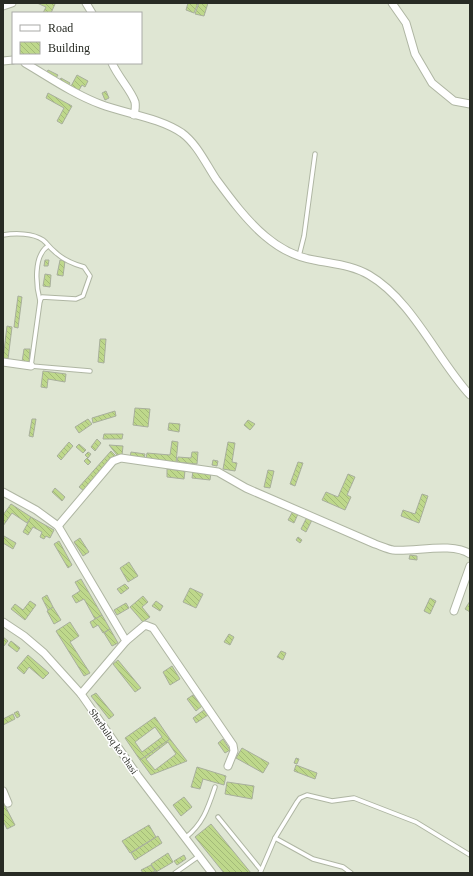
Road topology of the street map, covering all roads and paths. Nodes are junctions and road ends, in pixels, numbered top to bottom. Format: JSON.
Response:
{"nodes":[{"id":1,"x":12,"y":3,"type":"edge"},
{"id":2,"x":86,"y":3,"type":"edge"},
{"id":3,"x":392,"y":3,"type":"edge"},
{"id":4,"x":3,"y":6,"type":"edge"},
{"id":5,"x":91,"y":12,"type":"edge"},
{"id":6,"x":27,"y":64,"type":"edge"},
{"id":7,"x":112,"y":64,"type":"edge"},
{"id":8,"x":470,"y":104,"type":"edge"},
{"id":9,"x":134,"y":115,"type":"junction"},
{"id":10,"x":316,"y":154,"type":"dead end"},
{"id":11,"x":3,"y":235,"type":"edge"},
{"id":12,"x":48,"y":246,"type":"junction"},
{"id":13,"x":299,"y":256,"type":"junction"},
{"id":14,"x":40,"y":301,"type":"junction"},
{"id":15,"x":3,"y":362,"type":"edge"},
{"id":16,"x":31,"y":366,"type":"junction"},
{"id":17,"x":90,"y":371,"type":"dead end"},
{"id":18,"x":470,"y":395,"type":"edge"},
{"id":19,"x":3,"y":492,"type":"edge"},
{"id":20,"x":58,"y":526,"type":"junction"},
{"id":21,"x":470,"y":554,"type":"edge"},
{"id":22,"x":470,"y":566,"type":"edge"},
{"id":23,"x":454,"y":611,"type":"dead end"},
{"id":24,"x":3,"y":622,"type":"edge"},
{"id":25,"x":126,"y":640,"type":"junction"},
{"id":26,"x":82,"y":694,"type":"junction"},
{"id":27,"x":228,"y":766,"type":"dead end"},
{"id":28,"x":216,"y":787,"type":"dead end"},
{"id":29,"x":3,"y":791,"type":"edge"},
{"id":30,"x":8,"y":803,"type":"dead end"},
{"id":31,"x":218,"y":818,"type":"dead end"},
{"id":32,"x":185,"y":838,"type":"junction"},
{"id":33,"x":275,"y":838,"type":"junction"},
{"id":34,"x":470,"y":855,"type":"edge"},
{"id":35,"x":199,"y":856,"type":"junction"},
{"id":36,"x":261,"y":872,"type":"edge"},
{"id":37,"x":175,"y":873,"type":"edge"},
{"id":38,"x":212,"y":873,"type":"edge"},
{"id":39,"x":351,"y":873,"type":"edge"}],
"edges":[{"from":1,"to":4,"type":"street"},
{"from":2,"to":5,"type":"street"},
{"from":3,"to":8,"type":"street"},
{"from":6,"to":9,"type":"street"},
{"from":7,"to":9,"type":"street"},
{"from":9,"to":13,"type":"street"},
{"from":10,"to":13,"type":"lane"},
{"from":11,"to":12,"type":"lane"},
{"from":12,"to":14,"type":"lane"},
{"from":12,"to":14,"type":"lane"},
{"from":13,"to":18,"type":"street"},
{"from":14,"to":16,"type":"lane"},
{"from":15,"to":16,"type":"street"},
{"from":16,"to":17,"type":"lane"},
{"from":19,"to":20,"type":"street"},
{"from":20,"to":21,"type":"street"},
{"from":20,"to":25,"type":"street"},
{"from":22,"to":23,"type":"street"},
{"from":24,"to":26,"type":"street","name":"Sherbuloq koʻchasi"},
{"from":25,"to":26,"type":"street"},
{"from":25,"to":27,"type":"street"},
{"from":26,"to":32,"type":"street","name":"Sherbuloq koʻchasi"},
{"from":28,"to":32,"type":"lane"},
{"from":29,"to":30,"type":"street"},
{"from":31,"to":36,"type":"lane"},
{"from":32,"to":35,"type":"street","name":"Sherbuloq koʻchasi"},
{"from":33,"to":34,"type":"lane"},
{"from":33,"to":36,"type":"lane"},
{"from":33,"to":39,"type":"lane"},
{"from":35,"to":37,"type":"lane"},
{"from":35,"to":38,"type":"street","name":"Sherbuloq koʻchasi"}]}
